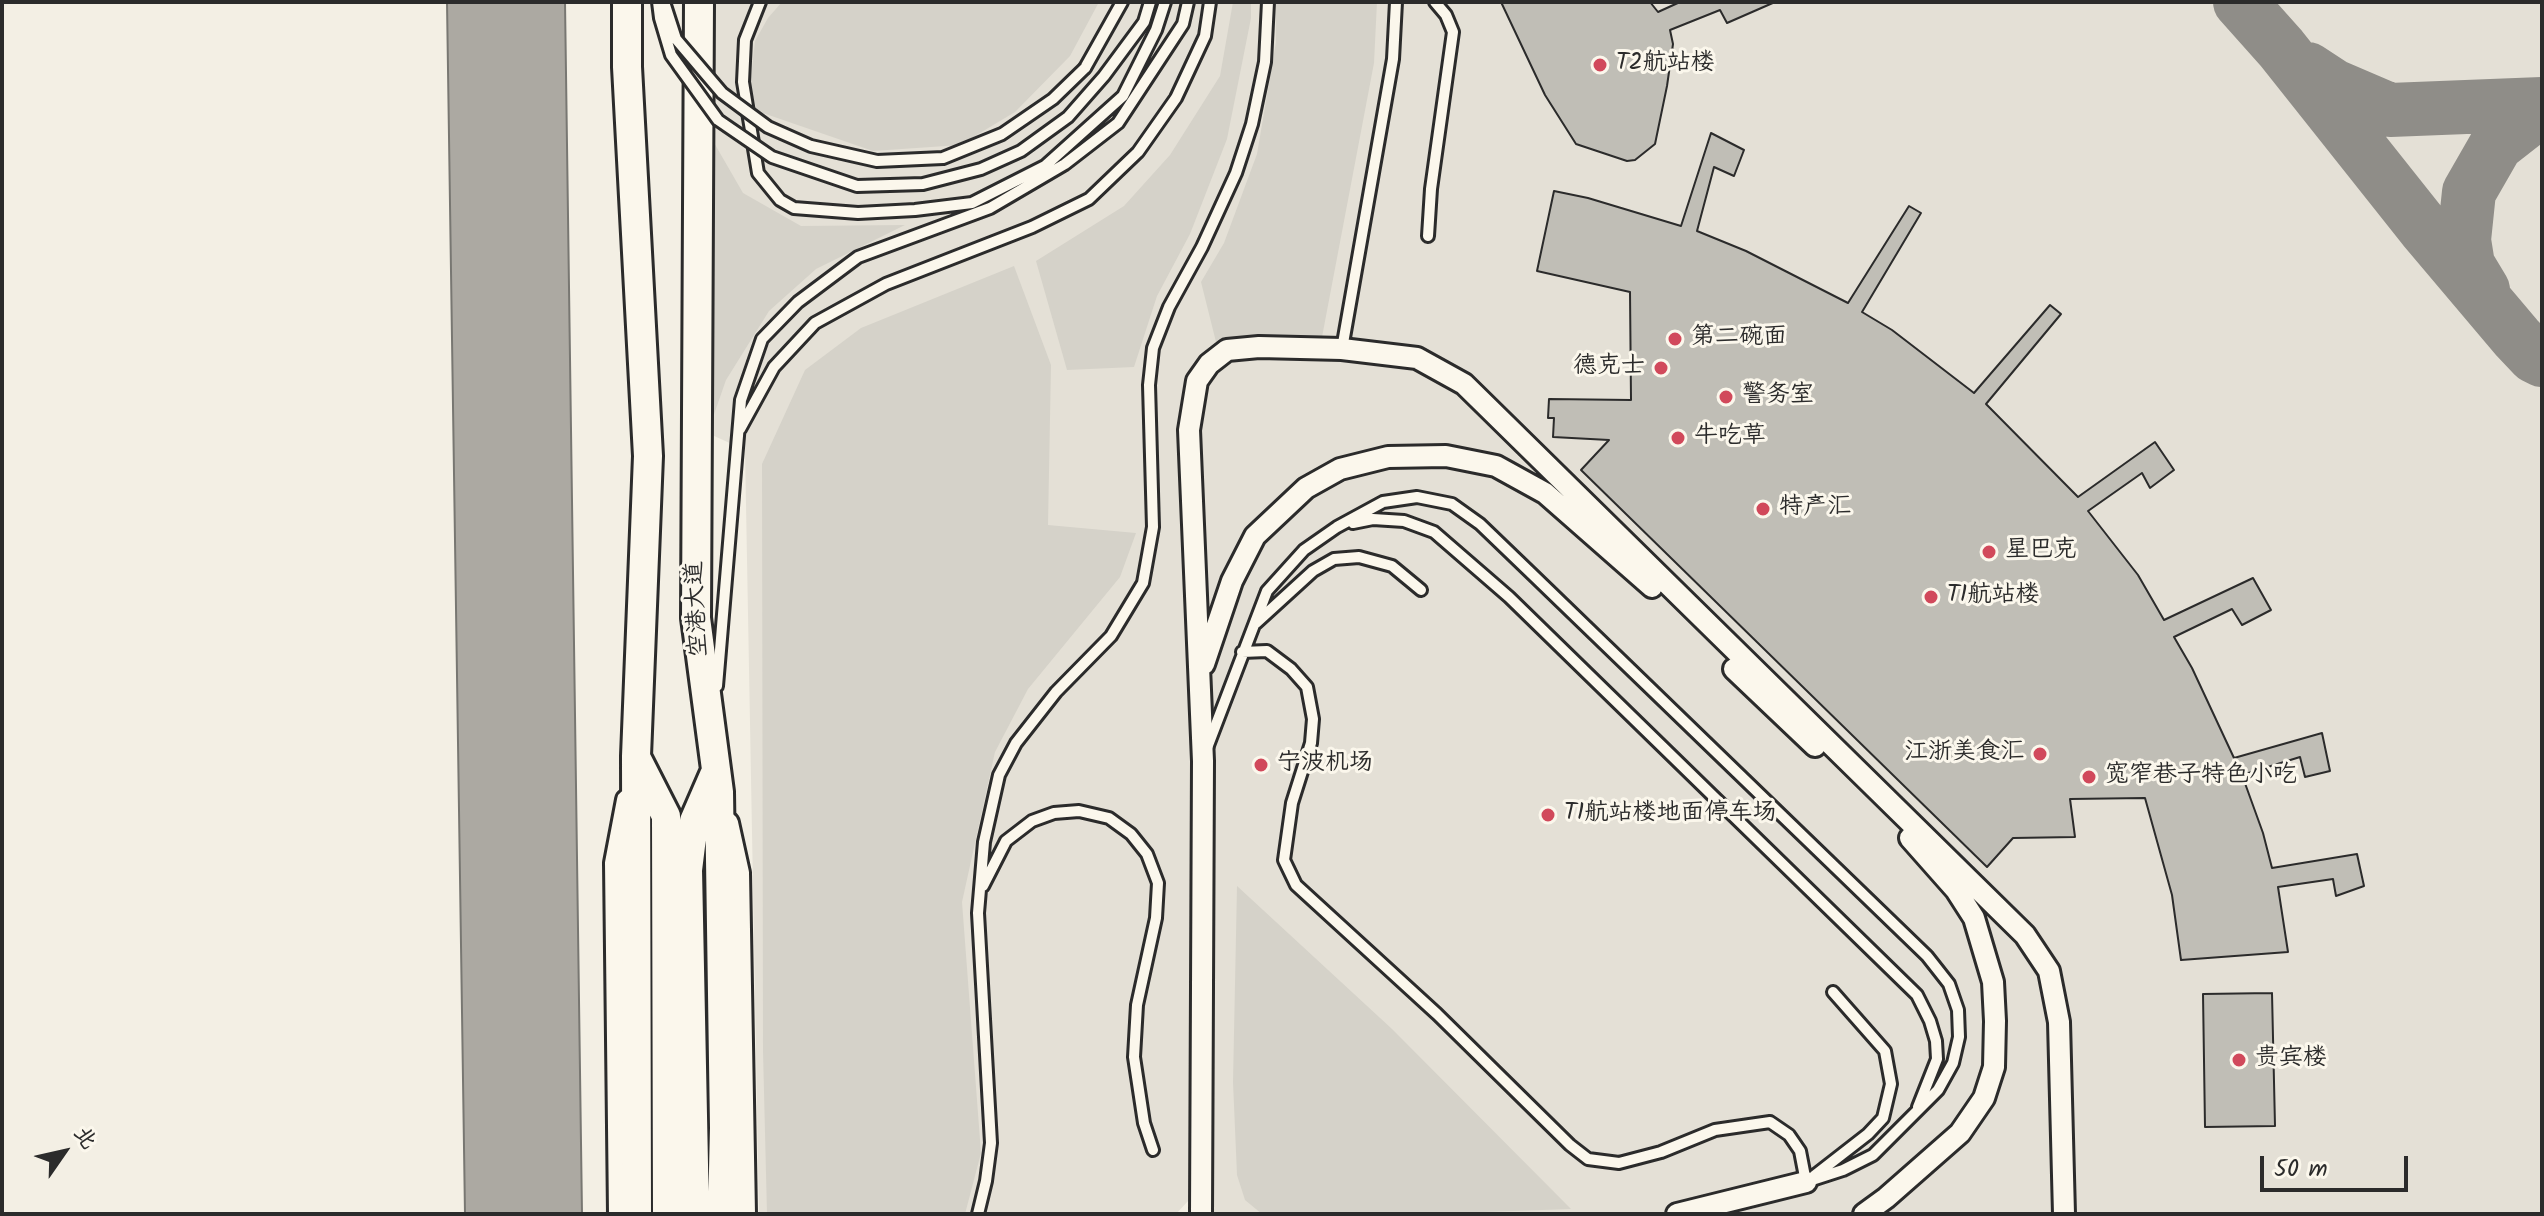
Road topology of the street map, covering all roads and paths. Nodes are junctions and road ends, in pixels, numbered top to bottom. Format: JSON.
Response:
{"nodes":[{"id":1,"x":627,"y":2,"type":"edge"},
{"id":2,"x":658,"y":2,"type":"edge"},
{"id":3,"x":664,"y":2,"type":"edge"},
{"id":4,"x":699,"y":2,"type":"edge"},
{"id":5,"x":760,"y":2,"type":"edge"},
{"id":6,"x":1122,"y":2,"type":"edge"},
{"id":7,"x":1150,"y":2,"type":"edge"},
{"id":8,"x":1165,"y":2,"type":"edge"},
{"id":9,"x":1188,"y":2,"type":"edge"},
{"id":10,"x":1210,"y":2,"type":"edge"},
{"id":11,"x":1268,"y":2,"type":"edge"},
{"id":12,"x":1396,"y":2,"type":"edge"},
{"id":13,"x":1435,"y":2,"type":"edge"},
{"id":14,"x":1428,"y":236,"type":"dead end"},
{"id":15,"x":1342,"y":349,"type":"junction"},
{"id":16,"x":737,"y":434,"type":"junction"},
{"id":17,"x":1337,"y":527,"type":"junction"},
{"id":18,"x":1421,"y":590,"type":"dead end"},
{"id":19,"x":1253,"y":625,"type":"junction"},
{"id":20,"x":1242,"y":652,"type":"junction"},
{"id":21,"x":1200,"y":675,"type":"junction"},
{"id":22,"x":636,"y":756,"type":"junction"},
{"id":23,"x":714,"y":757,"type":"junction"},
{"id":24,"x":1203,"y":761,"type":"junction"},
{"id":25,"x":980,"y":891,"type":"junction"},
{"id":26,"x":1833,"y":992,"type":"dead end"},
{"id":27,"x":1915,"y":1112,"type":"junction"},
{"id":28,"x":1153,"y":1150,"type":"dead end"},
{"id":29,"x":1806,"y":1182,"type":"junction"},
{"id":30,"x":619,"y":1214,"type":"edge"},
{"id":31,"x":637,"y":1214,"type":"edge"},
{"id":32,"x":667,"y":1214,"type":"edge"},
{"id":33,"x":695,"y":1214,"type":"edge"},
{"id":34,"x":722,"y":1214,"type":"edge"},
{"id":35,"x":745,"y":1214,"type":"edge"},
{"id":36,"x":978,"y":1214,"type":"edge"},
{"id":37,"x":1201,"y":1214,"type":"edge"},
{"id":38,"x":1677,"y":1214,"type":"edge"},
{"id":39,"x":1864,"y":1214,"type":"edge"},
{"id":40,"x":2064,"y":1214,"type":"edge"}],
"edges":[{"from":1,"to":22,"type":"main road"},
{"from":2,"to":7,"type":"lane","bridge":true},
{"from":3,"to":6,"type":"lane","bridge":true},
{"from":4,"to":23,"type":"main road","name":"空港大道"},
{"from":5,"to":8,"type":"lane"},
{"from":9,"to":16,"type":"lane"},
{"from":10,"to":16,"type":"lane"},
{"from":11,"to":25,"type":"lane"},
{"from":12,"to":15,"type":"lane"},
{"from":13,"to":14,"type":"lane"},
{"from":15,"to":21,"type":"street"},
{"from":15,"to":40,"type":"street"},
{"from":16,"to":23,"type":"lane"},
{"from":17,"to":19,"type":"lane"},
{"from":17,"to":27,"type":"lane"},
{"from":17,"to":27,"type":"lane"},
{"from":18,"to":19,"type":"lane"},
{"from":19,"to":20,"type":"lane"},
{"from":20,"to":24,"type":"lane"},
{"from":20,"to":29,"type":"lane"},
{"from":21,"to":24,"type":"street"},
{"from":21,"to":39,"type":"street"},
{"from":22,"to":30,"type":"street"},
{"from":22,"to":31,"type":"main road"},
{"from":22,"to":32,"type":"main road"},
{"from":23,"to":33,"type":"main road"},
{"from":23,"to":34,"type":"main road","name":"空港大道"},
{"from":23,"to":35,"type":"street"},
{"from":24,"to":37,"type":"street"},
{"from":25,"to":28,"type":"lane"},
{"from":25,"to":36,"type":"lane"},
{"from":26,"to":29,"type":"lane"},
{"from":27,"to":29,"type":"lane"},
{"from":29,"to":38,"type":"street"}]}
